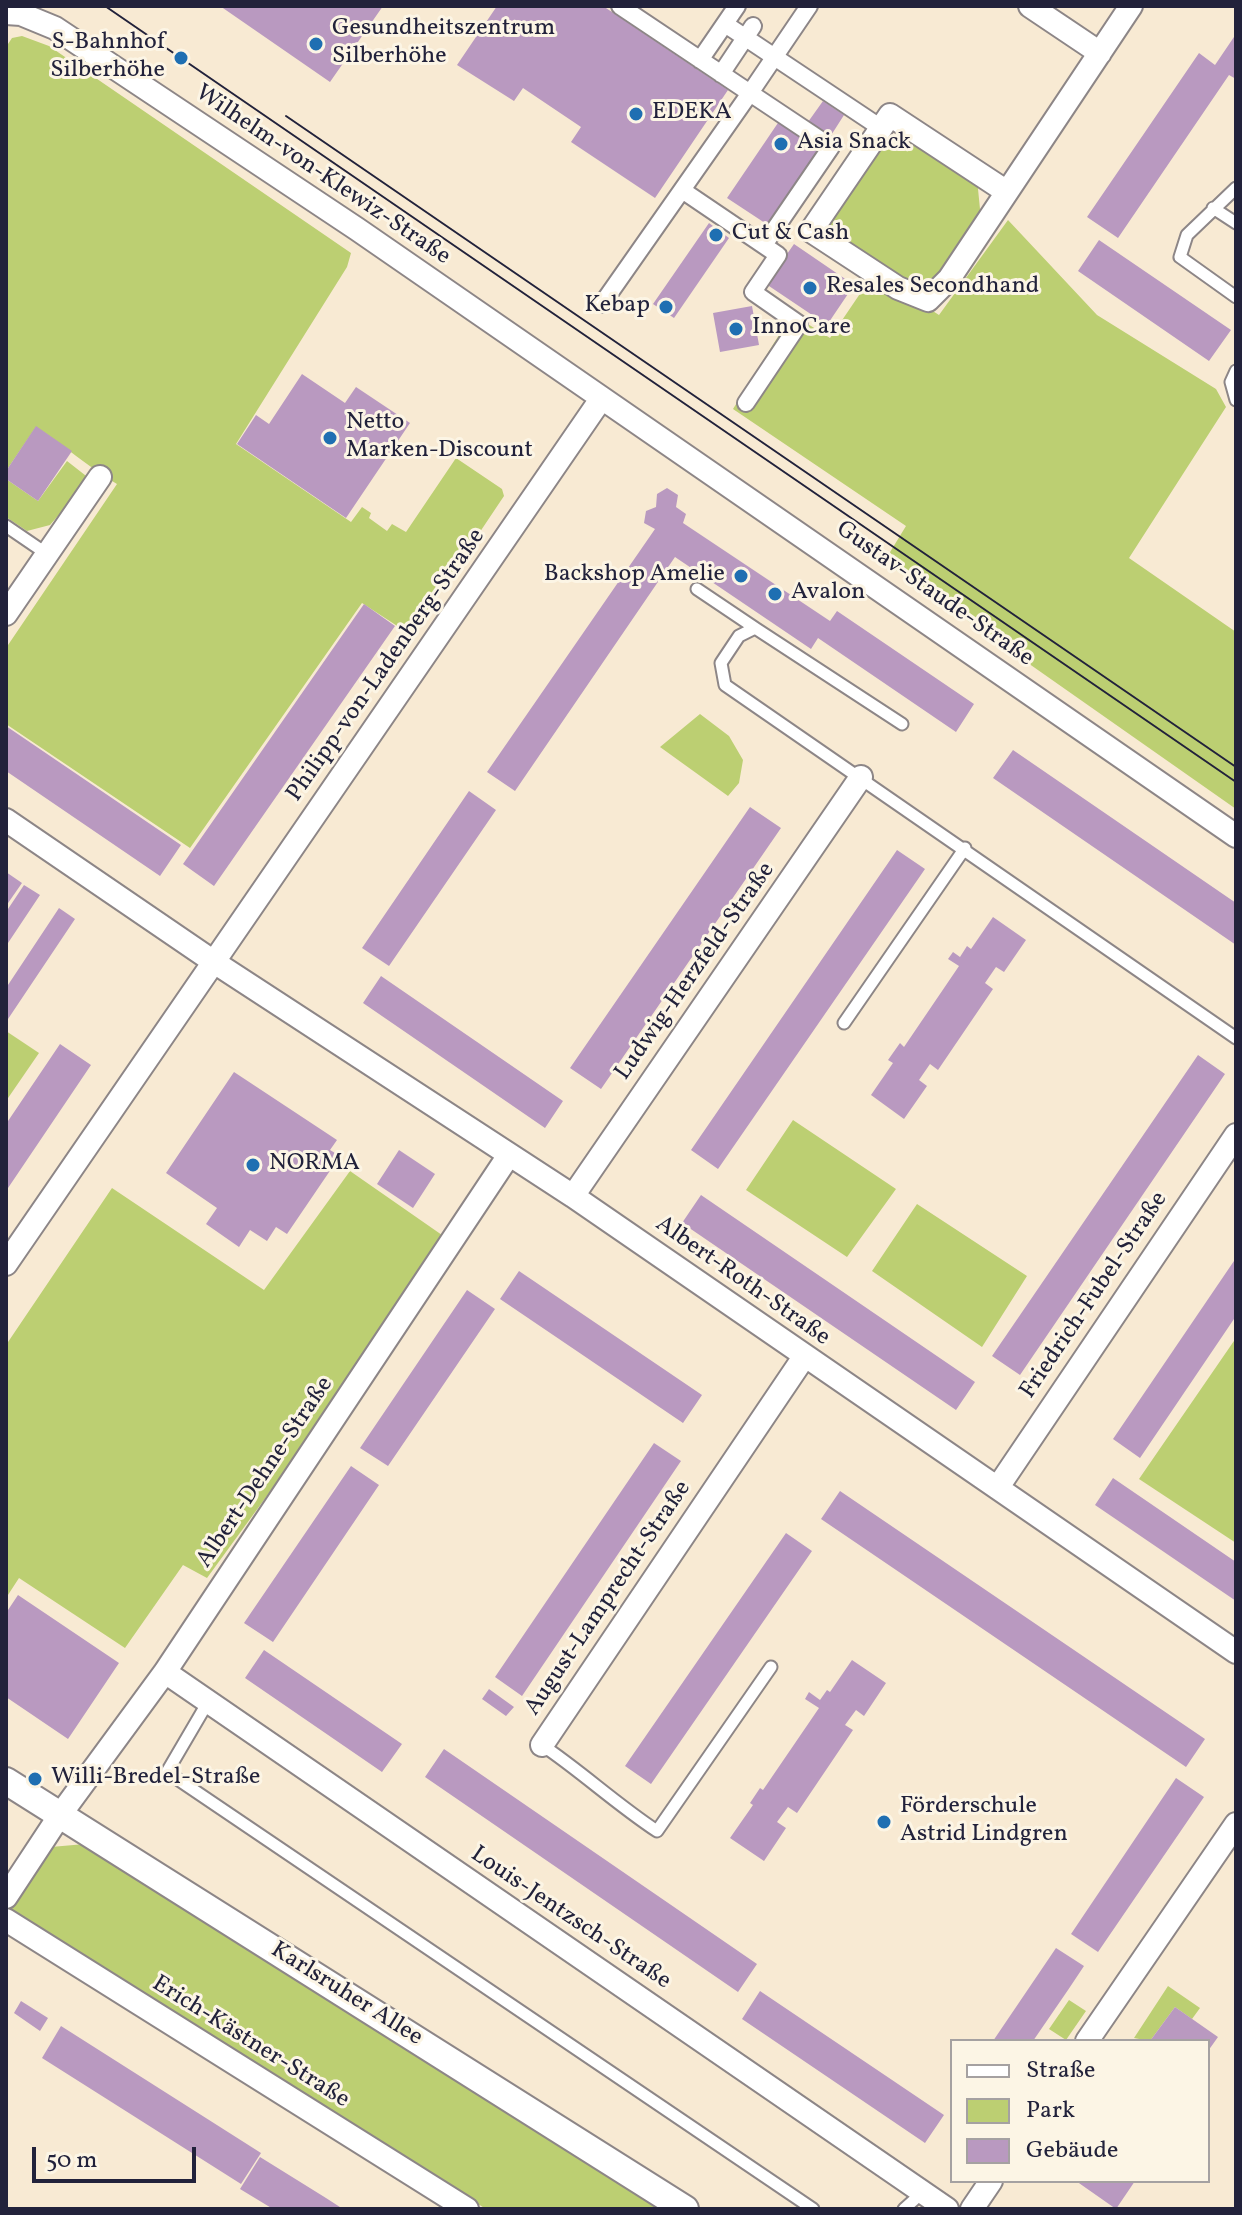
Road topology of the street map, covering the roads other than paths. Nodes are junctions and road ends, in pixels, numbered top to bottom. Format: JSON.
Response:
{"nodes":[{"id":1,"x":620,"y":6,"type":"edge"},
{"id":2,"x":737,"y":6,"type":"edge"},
{"id":3,"x":809,"y":6,"type":"edge"},
{"id":4,"x":1030,"y":6,"type":"edge"},
{"id":5,"x":1131,"y":6,"type":"edge"},
{"id":6,"x":6,"y":13,"type":"edge"},
{"id":7,"x":725,"y":24,"type":"junction"},
{"id":8,"x":750,"y":32,"type":"junction"},
{"id":9,"x":1100,"y":53,"type":"junction"},
{"id":10,"x":775,"y":55,"type":"junction"},
{"id":11,"x":700,"y":60,"type":"junction"},
{"id":12,"x":721,"y":74,"type":"junction"},
{"id":13,"x":750,"y":93,"type":"junction"},
{"id":14,"x":881,"y":128,"type":"junction"},
{"id":15,"x":1236,"y":188,"type":"edge"},
{"id":16,"x":682,"y":190,"type":"junction"},
{"id":17,"x":1007,"y":192,"type":"junction"},
{"id":18,"x":1213,"y":208,"type":"junction"},
{"id":19,"x":1236,"y":223,"type":"edge"},
{"id":20,"x":764,"y":245,"type":"junction"},
{"id":21,"x":1236,"y":297,"type":"edge"},
{"id":22,"x":602,"y":304,"type":"dead end"},
{"id":23,"x":1236,"y":371,"type":"edge"},
{"id":24,"x":601,"y":399,"type":"junction"},
{"id":25,"x":1236,"y":400,"type":"edge"},
{"id":26,"x":746,"y":403,"type":"dead end"},
{"id":27,"x":100,"y":477,"type":"dead end"},
{"id":28,"x":6,"y":526,"type":"edge"},
{"id":29,"x":47,"y":554,"type":"junction"},
{"id":30,"x":697,"y":589,"type":"dead end"},
{"id":31,"x":6,"y":614,"type":"edge"},
{"id":32,"x":755,"y":628,"type":"junction"},
{"id":33,"x":902,"y":724,"type":"dead end"},
{"id":34,"x":861,"y":777,"type":"junction"},
{"id":35,"x":6,"y":820,"type":"edge"},
{"id":36,"x":1236,"y":836,"type":"edge"},
{"id":37,"x":965,"y":848,"type":"junction"},
{"id":38,"x":214,"y":962,"type":"junction"},
{"id":39,"x":844,"y":1023,"type":"dead end"},
{"id":40,"x":1236,"y":1038,"type":"edge"},
{"id":41,"x":1236,"y":1135,"type":"edge"},
{"id":42,"x":509,"y":1155,"type":"junction"},
{"id":43,"x":573,"y":1196,"type":"junction"},
{"id":44,"x":6,"y":1264,"type":"edge"},
{"id":45,"x":804,"y":1357,"type":"junction"},
{"id":46,"x":998,"y":1487,"type":"junction"},
{"id":47,"x":1236,"y":1652,"type":"edge"},
{"id":48,"x":771,"y":1667,"type":"dead end"},
{"id":49,"x":165,"y":1672,"type":"junction"},
{"id":50,"x":208,"y":1702,"type":"junction"},
{"id":51,"x":542,"y":1745,"type":"joint"},
{"id":52,"x":6,"y":1781,"type":"edge"},
{"id":53,"x":60,"y":1815,"type":"junction"},
{"id":54,"x":1236,"y":1824,"type":"edge"},
{"id":55,"x":6,"y":1897,"type":"edge"},
{"id":56,"x":6,"y":1920,"type":"edge"},
{"id":57,"x":1088,"y":2039,"type":"edge"},
{"id":58,"x":990,"y":2183,"type":"edge"},
{"id":59,"x":923,"y":2192,"type":"junction"},
{"id":60,"x":467,"y":2209,"type":"edge"},
{"id":61,"x":685,"y":2209,"type":"edge"},
{"id":62,"x":813,"y":2209,"type":"edge"},
{"id":63,"x":904,"y":2209,"type":"edge"},
{"id":64,"x":947,"y":2209,"type":"edge"},
{"id":65,"x":972,"y":2209,"type":"edge"}],
"edges":[{"from":1,"to":11,"type":"street"},
{"from":2,"to":7,"type":"street"},
{"from":3,"to":10,"type":"street"},
{"from":4,"to":9,"type":"street"},
{"from":5,"to":9,"type":"street"},
{"from":6,"to":24,"type":"street","name":"Wilhelm-von-Klewiz-Straße"},
{"from":7,"to":8,"type":"street"},
{"from":7,"to":11,"type":"street"},
{"from":8,"to":10,"type":"street"},
{"from":8,"to":12,"type":"street"},
{"from":9,"to":17,"type":"street"},
{"from":10,"to":13,"type":"street"},
{"from":10,"to":14,"type":"street"},
{"from":11,"to":12,"type":"street"},
{"from":12,"to":13,"type":"street"},
{"from":13,"to":16,"type":"street"},
{"from":13,"to":20,"type":"street"},
{"from":14,"to":17,"type":"street"},
{"from":14,"to":17,"type":"street"},
{"from":15,"to":18,"type":"lane"},
{"from":16,"to":20,"type":"street"},
{"from":16,"to":22,"type":"street"},
{"from":18,"to":19,"type":"lane"},
{"from":18,"to":21,"type":"lane"},
{"from":20,"to":26,"type":"street"},
{"from":23,"to":25,"type":"lane"},
{"from":24,"to":36,"type":"street","name":"Gustav-Staude-Straße"},
{"from":24,"to":38,"type":"street","name":"Philipp-von-Ladenberg-Straße"},
{"from":27,"to":29,"type":"street"},
{"from":28,"to":29,"type":"lane"},
{"from":29,"to":31,"type":"street"},
{"from":30,"to":32,"type":"lane"},
{"from":32,"to":33,"type":"lane"},
{"from":32,"to":34,"type":"lane"},
{"from":34,"to":37,"type":"lane"},
{"from":34,"to":43,"type":"street","name":"Ludwig-Herzfeld-Straße"},
{"from":35,"to":38,"type":"street","name":"Albert-Roth-Straße"},
{"from":37,"to":39,"type":"lane"},
{"from":37,"to":40,"type":"lane"},
{"from":38,"to":42,"type":"street","name":"Albert-Roth-Straße"},
{"from":38,"to":44,"type":"street","name":"Philipp-von-Ladenberg-Straße"},
{"from":41,"to":46,"type":"street","name":"Friedrich-Fubel-Straße"},
{"from":42,"to":43,"type":"street","name":"Albert-Roth-Straße"},
{"from":42,"to":49,"type":"street","name":"Albert-Dehne-Straße"},
{"from":43,"to":45,"type":"street","name":"Albert-Roth-Straße"},
{"from":45,"to":46,"type":"street","name":"Albert-Roth-Straße"},
{"from":45,"to":51,"type":"street","name":"August-Lamprecht-Straße"},
{"from":46,"to":47,"type":"street","name":"Albert-Roth-Straße"},
{"from":48,"to":51,"type":"lane","name":"August-Lamprecht-Straße"},
{"from":49,"to":50,"type":"street","name":"Louis-Jentzsch-Straße"},
{"from":49,"to":53,"type":"street","name":"Albert-Dehne-Straße"},
{"from":50,"to":59,"type":"street","name":"Louis-Jentzsch-Straße"},
{"from":50,"to":62,"type":"lane"},
{"from":52,"to":53,"type":"street","name":"Karlsruher Allee"},
{"from":53,"to":55,"type":"street"},
{"from":53,"to":61,"type":"street","name":"Karlsruher Allee"},
{"from":54,"to":57,"type":"street"},
{"from":56,"to":60,"type":"street","name":"Erich-Kästner-Straße"},
{"from":58,"to":65,"type":"street"},
{"from":59,"to":63,"type":"lane"},
{"from":59,"to":64,"type":"street","name":"Louis-Jentzsch-Straße"}]}
